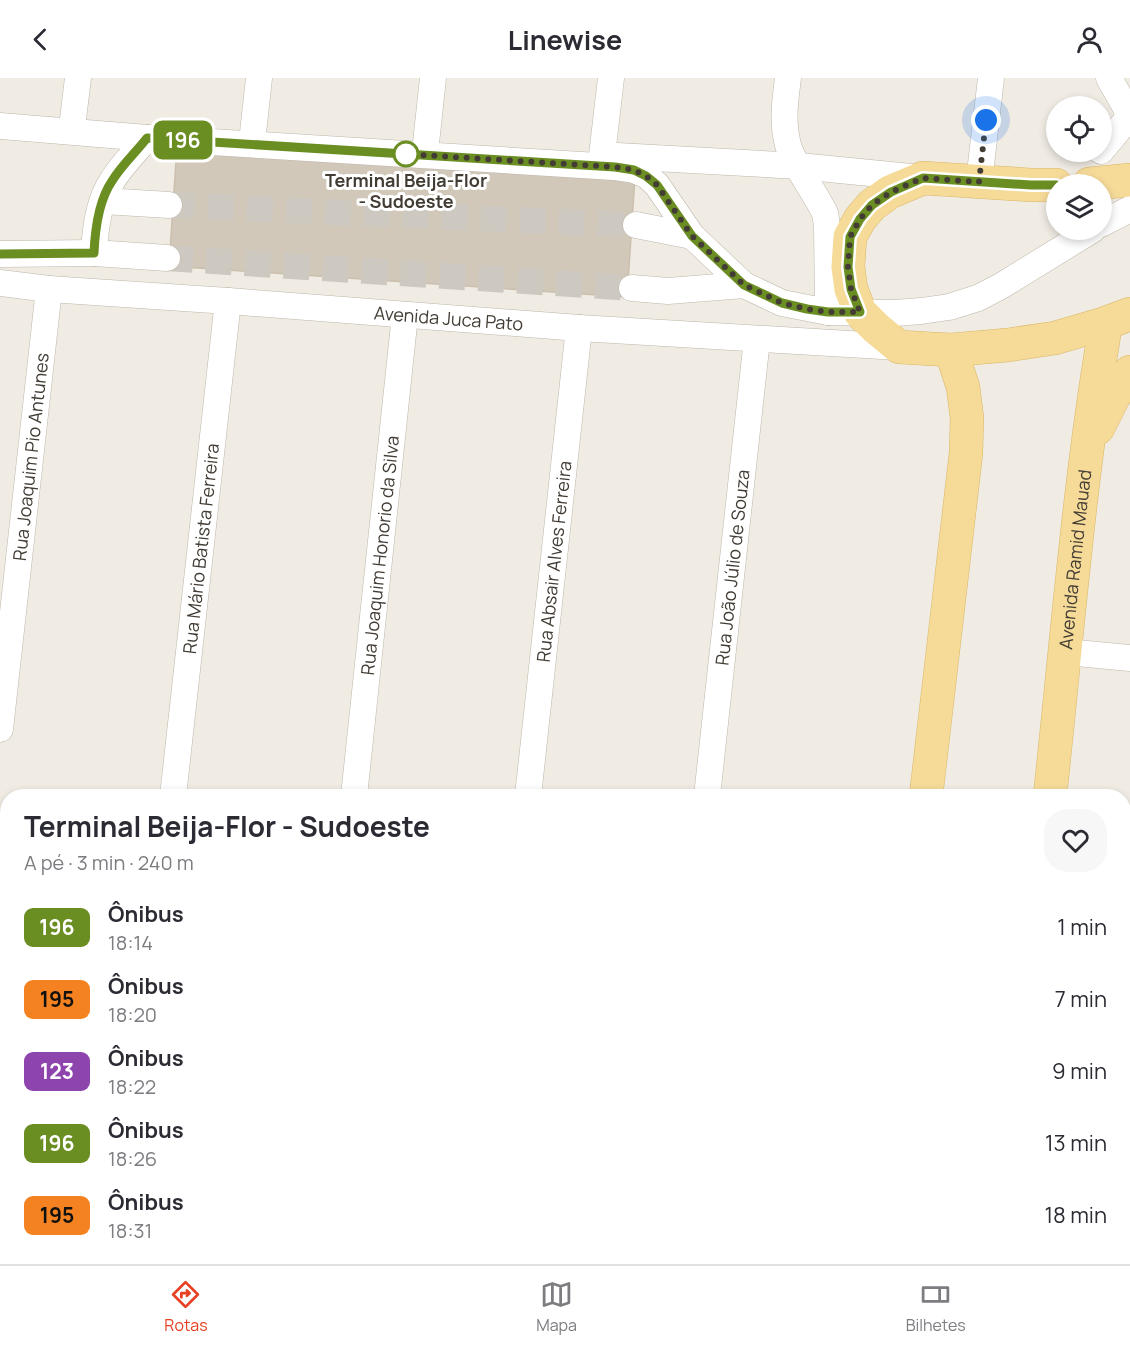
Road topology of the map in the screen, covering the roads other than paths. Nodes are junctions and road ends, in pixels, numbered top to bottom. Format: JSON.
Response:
{"nodes":[{"id":1,"x":78,"y":78,"type":"edge"},
{"id":2,"x":259,"y":78,"type":"edge"},
{"id":3,"x":433,"y":78,"type":"edge"},
{"id":4,"x":611,"y":78,"type":"edge"},
{"id":5,"x":788,"y":78,"type":"edge"},
{"id":6,"x":991,"y":78,"type":"edge"},
{"id":7,"x":1108,"y":78,"type":"edge"},
{"id":8,"x":0,"y":114,"type":"edge"},
{"id":9,"x":1130,"y":115,"type":"edge"},
{"id":10,"x":73,"y":119,"type":"junction"},
{"id":11,"x":0,"y":126,"type":"edge"},
{"id":12,"x":253,"y":133,"type":"junction"},
{"id":13,"x":1112,"y":137,"type":"edge"},
{"id":14,"x":147,"y":138,"type":"junction"},
{"id":15,"x":426,"y":143,"type":"junction"},
{"id":16,"x":602,"y":155,"type":"junction"},
{"id":17,"x":1092,"y":162,"type":"edge"},
{"id":18,"x":799,"y":166,"type":"junction"},
{"id":19,"x":1081,"y":174,"type":"edge"},
{"id":20,"x":923,"y":178,"type":"junction"},
{"id":21,"x":1130,"y":180,"type":"edge"},
{"id":22,"x":979,"y":182,"type":"junction"},
{"id":23,"x":1112,"y":182,"type":"edge"},
{"id":24,"x":1046,"y":185,"type":"edge"},
{"id":25,"x":103,"y":201,"type":"junction"},
{"id":26,"x":169,"y":205,"type":"tunnel mouth"},
{"id":27,"x":1130,"y":209,"type":"edge"},
{"id":28,"x":1112,"y":218,"type":"edge"},
{"id":29,"x":636,"y":225,"type":"tunnel mouth"},
{"id":30,"x":692,"y":236,"type":"junction"},
{"id":31,"x":1076,"y":240,"type":"edge"},
{"id":32,"x":94,"y":253,"type":"junction"},
{"id":33,"x":0,"y":254,"type":"edge"},
{"id":34,"x":166,"y":258,"type":"tunnel mouth"},
{"id":35,"x":0,"y":284,"type":"edge"},
{"id":36,"x":744,"y":285,"type":"junction"},
{"id":37,"x":632,"y":288,"type":"tunnel mouth"},
{"id":38,"x":49,"y":290,"type":"junction"},
{"id":39,"x":228,"y":301,"type":"junction"},
{"id":40,"x":828,"y":312,"type":"junction"},
{"id":41,"x":860,"y":312,"type":"junction"},
{"id":42,"x":405,"y":315,"type":"junction"},
{"id":43,"x":1118,"y":319,"type":"edge"},
{"id":44,"x":579,"y":328,"type":"junction"},
{"id":45,"x":757,"y":339,"type":"junction"},
{"id":46,"x":899,"y":346,"type":"junction"},
{"id":47,"x":951,"y":350,"type":"junction"},
{"id":48,"x":1130,"y":372,"type":"edge"},
{"id":49,"x":1086,"y":454,"type":"junction"},
{"id":50,"x":1066,"y":652,"type":"junction"},
{"id":51,"x":1130,"y":658,"type":"edge"},
{"id":52,"x":0,"y":729,"type":"edge"},
{"id":53,"x":174,"y":789,"type":"edge"},
{"id":54,"x":355,"y":789,"type":"edge"},
{"id":55,"x":529,"y":789,"type":"edge"},
{"id":56,"x":708,"y":789,"type":"edge"},
{"id":57,"x":927,"y":789,"type":"edge"},
{"id":58,"x":1051,"y":789,"type":"edge"}],
"edges":[{"from":1,"to":10,"type":"street"},
{"from":2,"to":12,"type":"street"},
{"from":3,"to":15,"type":"street"},
{"from":4,"to":16,"type":"street"},
{"from":5,"to":18,"type":"street"},
{"from":6,"to":22,"type":"street"},
{"from":7,"to":9,"type":"street"},
{"from":8,"to":10,"type":"street"},
{"from":9,"to":13,"type":"street"},
{"from":10,"to":12,"type":"street"},
{"from":11,"to":14,"type":"street"},
{"from":12,"to":15,"type":"street"},
{"from":14,"to":25,"type":"street"},
{"from":14,"to":30,"type":"street"},
{"from":15,"to":16,"type":"street"},
{"from":16,"to":18,"type":"street"},
{"from":17,"to":19,"type":"street"},
{"from":18,"to":20,"type":"street"},
{"from":18,"to":40,"type":"street"},
{"from":20,"to":22,"type":"main road"},
{"from":20,"to":41,"type":"main road"},
{"from":21,"to":23,"type":"main road"},
{"from":22,"to":24,"type":"main road"},
{"from":25,"to":26,"type":"street"},
{"from":25,"to":32,"type":"street"},
{"from":27,"to":28,"type":"street"},
{"from":29,"to":30,"type":"street"},
{"from":30,"to":36,"type":"street"},
{"from":31,"to":41,"type":"street"},
{"from":32,"to":33,"type":"street"},
{"from":32,"to":34,"type":"street"},
{"from":35,"to":38,"type":"street","name":"Avenida Juca Pato"},
{"from":36,"to":37,"type":"street"},
{"from":36,"to":40,"type":"street"},
{"from":38,"to":39,"type":"street","name":"Avenida Juca Pato"},
{"from":38,"to":52,"type":"street","name":"Rua Joaquim Pio Antunes"},
{"from":39,"to":42,"type":"street","name":"Avenida Juca Pato"},
{"from":39,"to":53,"type":"street","name":"Rua Mário Batista Ferreira"},
{"from":40,"to":41,"type":"street"},
{"from":41,"to":46,"type":"main road"},
{"from":42,"to":44,"type":"street","name":"Avenida Juca Pato"},
{"from":42,"to":54,"type":"street","name":"Rua Joaquim Honorio da Silva"},
{"from":43,"to":47,"type":"main road"},
{"from":43,"to":49,"type":"main road","name":"Avenida Ramid Mauad"},
{"from":44,"to":45,"type":"street","name":"Avenida Juca Pato"},
{"from":44,"to":55,"type":"street","name":"Rua Absair Alves Ferreira"},
{"from":45,"to":46,"type":"street","name":"Avenida Juca Pato"},
{"from":45,"to":56,"type":"street","name":"Rua João Júlio de Souza"},
{"from":46,"to":47,"type":"main road"},
{"from":47,"to":57,"type":"main road"},
{"from":48,"to":49,"type":"main road"},
{"from":49,"to":50,"type":"main road","name":"Avenida Ramid Mauad"},
{"from":50,"to":51,"type":"street"},
{"from":50,"to":58,"type":"main road","name":"Avenida Ramid Mauad"}]}
